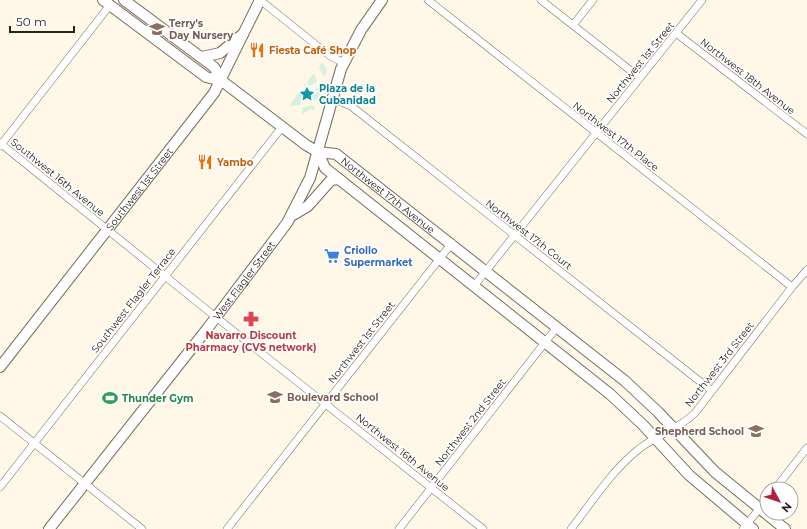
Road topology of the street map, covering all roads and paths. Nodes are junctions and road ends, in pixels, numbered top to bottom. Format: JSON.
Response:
{"nodes":[{"id":1,"x":124,"y":0,"type":"edge"},
{"id":2,"x":260,"y":0,"type":"edge"},
{"id":3,"x":382,"y":0,"type":"edge"},
{"id":4,"x":428,"y":0,"type":"edge"},
{"id":5,"x":541,"y":0,"type":"edge"},
{"id":6,"x":594,"y":0,"type":"edge"},
{"id":7,"x":702,"y":0,"type":"edge"},
{"id":8,"x":109,"y":2,"type":"edge"},
{"id":9,"x":573,"y":25,"type":"junction"},
{"id":10,"x":246,"y":31,"type":"junction"},
{"id":11,"x":676,"y":33,"type":"junction"},
{"id":12,"x":202,"y":57,"type":"junction"},
{"id":13,"x":344,"y":63,"type":"junction"},
{"id":14,"x":640,"y":78,"type":"junction"},
{"id":15,"x":222,"y":81,"type":"junction"},
{"id":16,"x":331,"y":98,"type":"junction"},
{"id":17,"x":282,"y":127,"type":"junction"},
{"id":18,"x":596,"y":133,"type":"junction"},
{"id":19,"x":807,"y":134,"type":"edge"},
{"id":20,"x":0,"y":145,"type":"edge"},
{"id":21,"x":318,"y":152,"type":"junction"},
{"id":22,"x":339,"y":179,"type":"junction"},
{"id":23,"x":292,"y":215,"type":"junction"},
{"id":24,"x":108,"y":229,"type":"junction"},
{"id":25,"x":515,"y":235,"type":"junction"},
{"id":26,"x":452,"y":243,"type":"junction"},
{"id":27,"x":439,"y":259,"type":"junction"},
{"id":28,"x":807,"y":270,"type":"edge"},
{"id":29,"x":486,"y":271,"type":"junction"},
{"id":30,"x":165,"y":275,"type":"junction"},
{"id":31,"x":474,"y":286,"type":"junction"},
{"id":32,"x":792,"y":287,"type":"junction"},
{"id":33,"x":216,"y":317,"type":"junction"},
{"id":34,"x":557,"y":327,"type":"junction"},
{"id":35,"x":546,"y":342,"type":"junction"},
{"id":36,"x":0,"y":367,"type":"edge"},
{"id":37,"x":712,"y":391,"type":"junction"},
{"id":38,"x":325,"y":403,"type":"junction"},
{"id":39,"x":0,"y":416,"type":"edge"},
{"id":40,"x":673,"y":429,"type":"junction"},
{"id":41,"x":655,"y":438,"type":"junction"},
{"id":42,"x":34,"y":443,"type":"junction"},
{"id":43,"x":807,"y":448,"type":"edge"},
{"id":44,"x":781,"y":481,"type":"edge"},
{"id":45,"x":85,"y":484,"type":"junction"},
{"id":46,"x":0,"y":487,"type":"edge"},
{"id":47,"x":431,"y":488,"type":"junction"},
{"id":48,"x":759,"y":508,"type":"joint"},
{"id":49,"x":775,"y":521,"type":"edge"},
{"id":50,"x":748,"y":527,"type":"edge"},
{"id":51,"x":49,"y":529,"type":"edge"},
{"id":52,"x":142,"y":529,"type":"edge"},
{"id":53,"x":227,"y":529,"type":"edge"},
{"id":54,"x":399,"y":529,"type":"edge"},
{"id":55,"x":483,"y":529,"type":"edge"},
{"id":56,"x":571,"y":529,"type":"edge"},
{"id":57,"x":785,"y":529,"type":"edge"}],
"edges":[{"from":1,"to":12,"type":"main road"},
{"from":2,"to":10,"type":"main road","name":"Southwest 1st Street"},
{"from":2,"to":13,"type":"street"},
{"from":3,"to":13,"type":"main road","name":"West Flagler Street"},
{"from":4,"to":18,"type":"street","name":"Northwest 17th Place"},
{"from":5,"to":9,"type":"street"},
{"from":6,"to":9,"type":"street"},
{"from":7,"to":11,"type":"street","name":"Northwest 1st Street"},
{"from":8,"to":15,"type":"main road"},
{"from":8,"to":20,"type":"street"},
{"from":9,"to":14,"type":"street"},
{"from":10,"to":12,"type":"main road"},
{"from":10,"to":15,"type":"main road","name":"Southwest 1st Street"},
{"from":11,"to":14,"type":"street","name":"Northwest 1st Street"},
{"from":11,"to":19,"type":"street","name":"Northwest 18th Avenue"},
{"from":12,"to":15,"type":"main road"},
{"from":13,"to":16,"type":"main road","name":"West Flagler Street"},
{"from":14,"to":18,"type":"street","name":"Northwest 1st Street"},
{"from":15,"to":17,"type":"main road"},
{"from":15,"to":24,"type":"main road","name":"Southwest 1st Street"},
{"from":16,"to":21,"type":"main road","name":"West Flagler Street"},
{"from":16,"to":25,"type":"street","name":"Northwest 17th Court"},
{"from":17,"to":21,"type":"main road"},
{"from":17,"to":30,"type":"street","name":"Southwest Flagler Terrace"},
{"from":18,"to":25,"type":"street","name":"Northwest 1st Street"},
{"from":18,"to":32,"type":"street","name":"Northwest 17th Place"},
{"from":20,"to":24,"type":"street","name":"Southwest 16th Avenue"},
{"from":21,"to":22,"type":"main road","name":"Northwest 17th Avenue"},
{"from":21,"to":23,"type":"main road","name":"West Flagler Street"},
{"from":21,"to":26,"type":"main road","name":"Northwest 17th Avenue"},
{"from":22,"to":23,"type":"main road"},
{"from":22,"to":27,"type":"main road","name":"Northwest 17th Avenue"},
{"from":23,"to":33,"type":"main road","name":"West Flagler Street"},
{"from":24,"to":30,"type":"street","name":"Southwest 16th Avenue"},
{"from":24,"to":36,"type":"main road","name":"Southwest 1st Street"},
{"from":25,"to":29,"type":"street","name":"Northwest 1st Street"},
{"from":25,"to":37,"type":"street","name":"Northwest 17th Court"},
{"from":26,"to":27,"type":"street","name":"Northwest 1st Street"},
{"from":26,"to":29,"type":"main road","name":"Northwest 17th Avenue"},
{"from":27,"to":31,"type":"main road","name":"Northwest 17th Avenue"},
{"from":27,"to":38,"type":"street","name":"Northwest 1st Street"},
{"from":28,"to":32,"type":"street","name":"Northwest 3rd Street"},
{"from":29,"to":31,"type":"street","name":"Northwest 1st Street"},
{"from":29,"to":34,"type":"main road","name":"Northwest 17th Avenue"},
{"from":30,"to":33,"type":"street","name":"Southwest 16th Avenue"},
{"from":30,"to":42,"type":"street","name":"Southwest Flagler Terrace"},
{"from":31,"to":35,"type":"main road","name":"Northwest 17th Avenue"},
{"from":32,"to":37,"type":"street","name":"Northwest 3rd Street"},
{"from":33,"to":38,"type":"street","name":"Northwest 16th Avenue"},
{"from":33,"to":45,"type":"main road","name":"West Flagler Street"},
{"from":34,"to":35,"type":"street","name":"Northwest 2nd Street"},
{"from":34,"to":40,"type":"main road","name":"Northwest 17th Avenue"},
{"from":35,"to":41,"type":"main road","name":"Northwest 17th Avenue"},
{"from":35,"to":47,"type":"street","name":"Northwest 2nd Street"},
{"from":37,"to":40,"type":"street","name":"Northwest 3rd Street"},
{"from":38,"to":47,"type":"street","name":"Northwest 16th Avenue"},
{"from":38,"to":53,"type":"street","name":"Northwest 1st Street"},
{"from":39,"to":42,"type":"street"},
{"from":40,"to":41,"type":"street","name":"Northwest 3rd Street"},
{"from":40,"to":48,"type":"main road","name":"Northwest 17th Avenue"},
{"from":41,"to":50,"type":"main road","name":"Northwest 17th Avenue"},
{"from":41,"to":56,"type":"street","name":"Northwest 3rd Street"},
{"from":42,"to":45,"type":"street"},
{"from":42,"to":46,"type":"street","name":"Southwest Flagler Terrace"},
{"from":43,"to":44,"type":"street"},
{"from":45,"to":51,"type":"main road","name":"West Flagler Street"},
{"from":45,"to":52,"type":"street"},
{"from":47,"to":54,"type":"street","name":"Northwest 2nd Street"},
{"from":47,"to":55,"type":"street","name":"Northwest 16th Avenue"},
{"from":48,"to":50,"type":"street"},
{"from":49,"to":57,"type":"main road","name":"Northwest 17th Avenue"}]}
